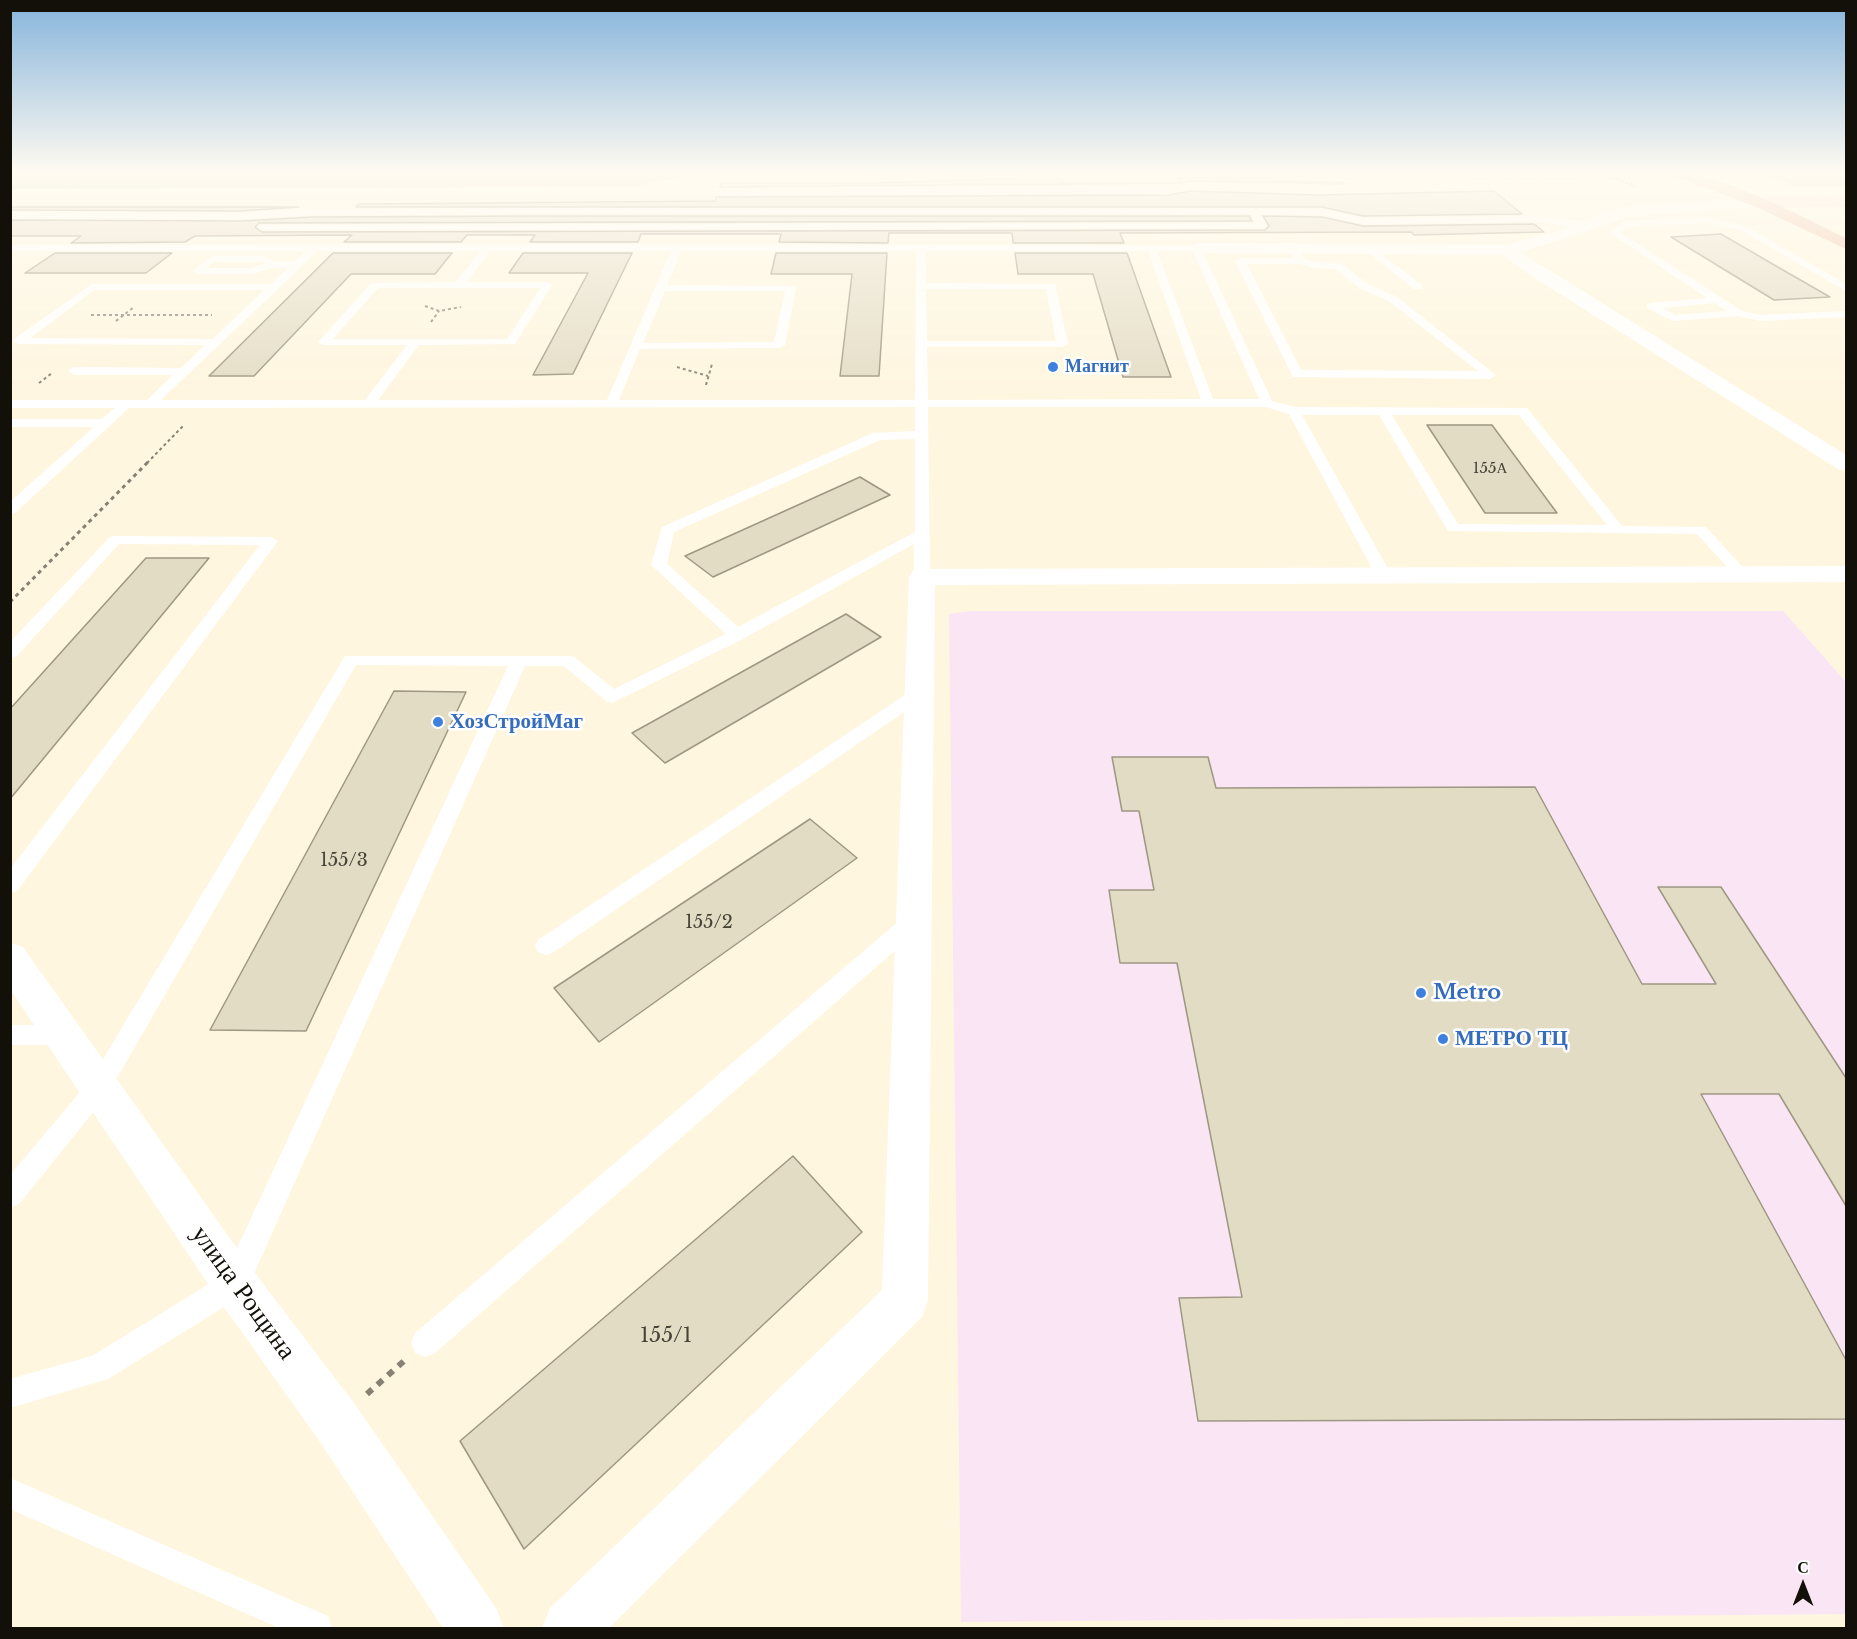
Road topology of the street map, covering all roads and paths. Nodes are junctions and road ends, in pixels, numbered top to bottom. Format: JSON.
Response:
{"nodes":[{"id":1,"x":35,"y":248,"type":"edge"},
{"id":2,"x":315,"y":248,"type":"edge"},
{"id":3,"x":487,"y":248,"type":"edge"},
{"id":4,"x":678,"y":248,"type":"edge"},
{"id":5,"x":921,"y":248,"type":"edge"},
{"id":6,"x":1152,"y":248,"type":"edge"},
{"id":7,"x":1197,"y":248,"type":"edge"},
{"id":8,"x":1204,"y":248,"type":"edge"},
{"id":9,"x":1512,"y":248,"type":"edge"},
{"id":10,"x":1638,"y":248,"type":"edge"},
{"id":11,"x":1778,"y":248,"type":"edge"},
{"id":12,"x":1370,"y":249,"type":"junction"},
{"id":13,"x":1507,"y":250,"type":"junction"},
{"id":14,"x":1297,"y":255,"type":"junction"},
{"id":15,"x":19,"y":258,"type":"dead end"},
{"id":16,"x":271,"y":265,"type":"junction"},
{"id":17,"x":297,"y":265,"type":"junction"},
{"id":18,"x":459,"y":285,"type":"junction"},
{"id":19,"x":921,"y":286,"type":"junction"},
{"id":20,"x":146,"y":287,"type":"junction"},
{"id":21,"x":273,"y":287,"type":"junction"},
{"id":22,"x":1418,"y":287,"type":"dead end"},
{"id":23,"x":661,"y":288,"type":"junction"},
{"id":24,"x":1846,"y":288,"type":"edge"},
{"id":25,"x":1715,"y":300,"type":"junction"},
{"id":26,"x":1738,"y":313,"type":"junction"},
{"id":27,"x":1846,"y":314,"type":"edge"},
{"id":28,"x":54,"y":315,"type":"junction"},
{"id":29,"x":111,"y":315,"type":"junction"},
{"id":30,"x":244,"y":315,"type":"junction"},
{"id":31,"x":77,"y":341,"type":"junction"},
{"id":32,"x":216,"y":342,"type":"junction"},
{"id":33,"x":416,"y":342,"type":"junction"},
{"id":34,"x":921,"y":344,"type":"junction"},
{"id":35,"x":636,"y":346,"type":"junction"},
{"id":36,"x":717,"y":346,"type":"junction"},
{"id":37,"x":100,"y":358,"type":"dead end"},
{"id":38,"x":144,"y":359,"type":"dead end"},
{"id":39,"x":158,"y":372,"type":"junction"},
{"id":40,"x":184,"y":372,"type":"junction"},
{"id":41,"x":1267,"y":403,"type":"junction"},
{"id":42,"x":10,"y":404,"type":"edge"},
{"id":43,"x":1209,"y":404,"type":"junction"},
{"id":44,"x":125,"y":405,"type":"junction"},
{"id":45,"x":149,"y":405,"type":"junction"},
{"id":46,"x":203,"y":405,"type":"junction"},
{"id":47,"x":368,"y":405,"type":"junction"},
{"id":48,"x":611,"y":405,"type":"junction"},
{"id":49,"x":700,"y":405,"type":"junction"},
{"id":50,"x":922,"y":405,"type":"junction"},
{"id":51,"x":1294,"y":411,"type":"junction"},
{"id":52,"x":1383,"y":411,"type":"junction"},
{"id":53,"x":10,"y":423,"type":"edge"},
{"id":54,"x":105,"y":423,"type":"junction"},
{"id":55,"x":921,"y":435,"type":"junction"},
{"id":56,"x":1846,"y":464,"type":"edge"},
{"id":57,"x":10,"y":510,"type":"edge"},
{"id":58,"x":1618,"y":530,"type":"junction"},
{"id":59,"x":922,"y":534,"type":"junction"},
{"id":60,"x":1846,"y":574,"type":"edge"},
{"id":61,"x":1742,"y":575,"type":"junction"},
{"id":62,"x":1384,"y":576,"type":"junction"},
{"id":63,"x":922,"y":577,"type":"junction"},
{"id":64,"x":10,"y":602,"type":"edge"},
{"id":65,"x":737,"y":635,"type":"junction"},
{"id":66,"x":10,"y":653,"type":"edge"},
{"id":67,"x":519,"y":661,"type":"junction"},
{"id":68,"x":920,"y":693,"type":"junction"},
{"id":69,"x":10,"y":885,"type":"edge"},
{"id":70,"x":914,"y":921,"type":"junction"},
{"id":71,"x":546,"y":946,"type":"dead end"},
{"id":72,"x":10,"y":958,"type":"edge"},
{"id":73,"x":10,"y":1035,"type":"edge"},
{"id":74,"x":64,"y":1035,"type":"junction"},
{"id":75,"x":99,"y":1087,"type":"junction"},
{"id":76,"x":10,"y":1195,"type":"edge"},
{"id":77,"x":235,"y":1284,"type":"junction"},
{"id":78,"x":425,"y":1343,"type":"joint"},
{"id":79,"x":10,"y":1394,"type":"edge"},
{"id":80,"x":336,"y":1421,"type":"junction"},
{"id":81,"x":10,"y":1494,"type":"edge"},
{"id":82,"x":316,"y":1629,"type":"edge"},
{"id":83,"x":476,"y":1629,"type":"edge"},
{"id":84,"x":570,"y":1629,"type":"edge"}],
"edges":[{"from":1,"to":15,"type":"lane"},
{"from":2,"to":17,"type":"lane"},
{"from":3,"to":18,"type":"lane"},
{"from":4,"to":23,"type":"lane"},
{"from":5,"to":19,"type":"lane"},
{"from":6,"to":43,"type":"lane"},
{"from":7,"to":41,"type":"lane"},
{"from":8,"to":14,"type":"street"},
{"from":9,"to":13,"type":"street"},
{"from":10,"to":25,"type":"lane"},
{"from":11,"to":24,"type":"lane"},
{"from":12,"to":13,"type":"street"},
{"from":12,"to":14,"type":"street"},
{"from":12,"to":22,"type":"lane"},
{"from":13,"to":56,"type":"street"},
{"from":14,"to":14,"type":"lane"},
{"from":16,"to":16,"type":"lane"},
{"from":16,"to":17,"type":"lane"},
{"from":17,"to":21,"type":"lane"},
{"from":18,"to":33,"type":"lane"},
{"from":18,"to":33,"type":"lane"},
{"from":19,"to":34,"type":"lane"},
{"from":19,"to":34,"type":"lane"},
{"from":20,"to":21,"type":"lane"},
{"from":20,"to":28,"type":"lane"},
{"from":20,"to":29,"type":"path"},
{"from":21,"to":30,"type":"lane"},
{"from":23,"to":35,"type":"lane"},
{"from":23,"to":36,"type":"lane"},
{"from":25,"to":26,"type":"lane"},
{"from":25,"to":26,"type":"lane"},
{"from":26,"to":27,"type":"lane"},
{"from":28,"to":29,"type":"path"},
{"from":28,"to":31,"type":"lane"},
{"from":29,"to":30,"type":"path"},
{"from":29,"to":31,"type":"path"},
{"from":30,"to":32,"type":"lane"},
{"from":31,"to":32,"type":"lane"},
{"from":32,"to":40,"type":"lane"},
{"from":33,"to":47,"type":"lane"},
{"from":34,"to":50,"type":"lane"},
{"from":35,"to":36,"type":"lane"},
{"from":35,"to":48,"type":"lane"},
{"from":36,"to":49,"type":"path"},
{"from":37,"to":39,"type":"lane"},
{"from":38,"to":39,"type":"lane"},
{"from":39,"to":40,"type":"lane"},
{"from":40,"to":45,"type":"lane"},
{"from":41,"to":43,"type":"lane"},
{"from":41,"to":51,"type":"lane"},
{"from":42,"to":44,"type":"lane"},
{"from":43,"to":50,"type":"lane"},
{"from":44,"to":45,"type":"lane"},
{"from":44,"to":54,"type":"lane"},
{"from":45,"to":46,"type":"lane"},
{"from":46,"to":47,"type":"lane"},
{"from":46,"to":64,"type":"path"},
{"from":47,"to":48,"type":"lane"},
{"from":48,"to":49,"type":"lane"},
{"from":49,"to":50,"type":"lane"},
{"from":50,"to":55,"type":"lane"},
{"from":51,"to":52,"type":"lane"},
{"from":51,"to":62,"type":"lane"},
{"from":52,"to":58,"type":"lane"},
{"from":52,"to":58,"type":"lane"},
{"from":53,"to":54,"type":"lane"},
{"from":54,"to":57,"type":"lane"},
{"from":55,"to":59,"type":"lane"},
{"from":55,"to":65,"type":"lane"},
{"from":58,"to":61,"type":"lane"},
{"from":59,"to":63,"type":"lane"},
{"from":59,"to":65,"type":"lane"},
{"from":60,"to":61,"type":"street"},
{"from":61,"to":62,"type":"street"},
{"from":62,"to":63,"type":"street"},
{"from":63,"to":68,"type":"street"},
{"from":65,"to":67,"type":"lane"},
{"from":66,"to":69,"type":"lane"},
{"from":67,"to":75,"type":"lane"},
{"from":67,"to":77,"type":"lane"},
{"from":68,"to":70,"type":"street"},
{"from":68,"to":71,"type":"lane"},
{"from":70,"to":78,"type":"lane"},
{"from":70,"to":84,"type":"street"},
{"from":72,"to":74,"type":"street","name":"улица Рощина"},
{"from":73,"to":74,"type":"lane"},
{"from":74,"to":75,"type":"street","name":"улица Рощина"},
{"from":75,"to":76,"type":"lane"},
{"from":75,"to":77,"type":"street","name":"улица Рощина"},
{"from":77,"to":79,"type":"lane"},
{"from":77,"to":80,"type":"street","name":"улица Рощина"},
{"from":78,"to":80,"type":"path"},
{"from":80,"to":83,"type":"street","name":"улица Рощина"},
{"from":81,"to":82,"type":"lane"}]}
